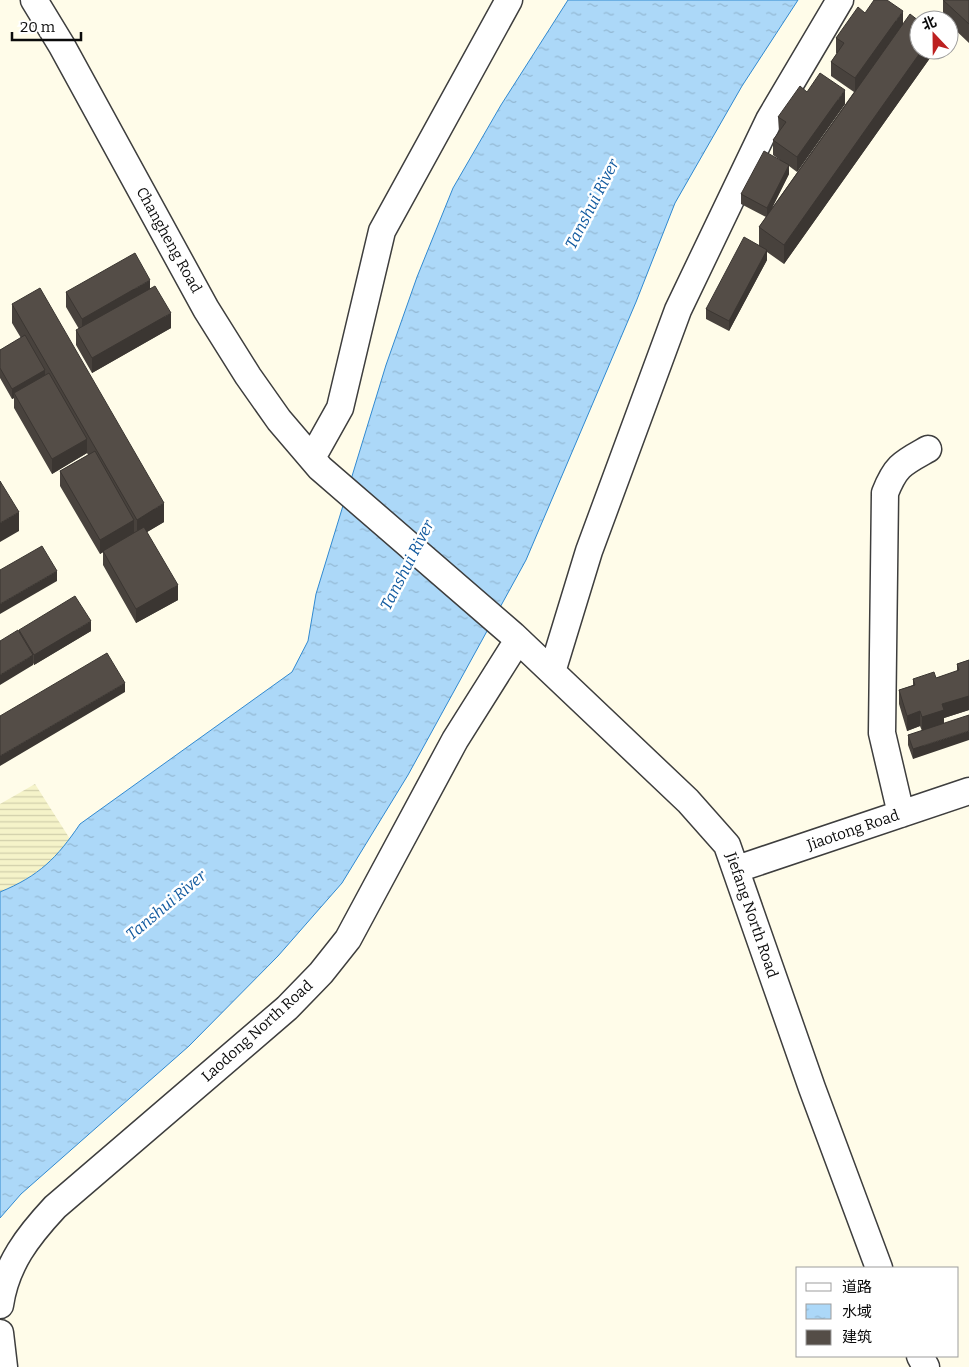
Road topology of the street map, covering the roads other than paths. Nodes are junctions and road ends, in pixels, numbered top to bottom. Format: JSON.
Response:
{"nodes":[{"id":1,"x":34,"y":0,"type":"edge"},
{"id":2,"x":509,"y":0,"type":"edge"},
{"id":3,"x":840,"y":0,"type":"edge"},
{"id":4,"x":928,"y":449,"type":"dead end"},
{"id":5,"x":316,"y":463,"type":"junction"},
{"id":6,"x":515,"y":637,"type":"junction"},
{"id":7,"x":552,"y":672,"type":"junction"},
{"id":8,"x":969,"y":791,"type":"edge"},
{"id":9,"x":901,"y":814,"type":"junction"},
{"id":10,"x":737,"y":869,"type":"junction"},
{"id":11,"x":879,"y":1267,"type":"edge"},
{"id":12,"x":0,"y":1305,"type":"edge"},
{"id":13,"x":0,"y":1333,"type":"edge"},
{"id":14,"x":4,"y":1367,"type":"edge"}],
"edges":[{"from":1,"to":5,"type":"street","name":"Changheng Road"},
{"from":2,"to":5,"type":"street"},
{"from":3,"to":7,"type":"street"},
{"from":4,"to":9,"type":"street"},
{"from":5,"to":6,"type":"street","name":"Changheng Road"},
{"from":6,"to":7,"type":"street","name":"Jiefang North Road"},
{"from":6,"to":12,"type":"street","name":"Laodong North Road"},
{"from":7,"to":10,"type":"street","name":"Jiefang North Road"},
{"from":8,"to":9,"type":"street","name":"Jiaotong Road"},
{"from":9,"to":10,"type":"street","name":"Jiaotong Road"},
{"from":10,"to":11,"type":"street","name":"Jiefang North Road"},
{"from":13,"to":14,"type":"street"}]}
